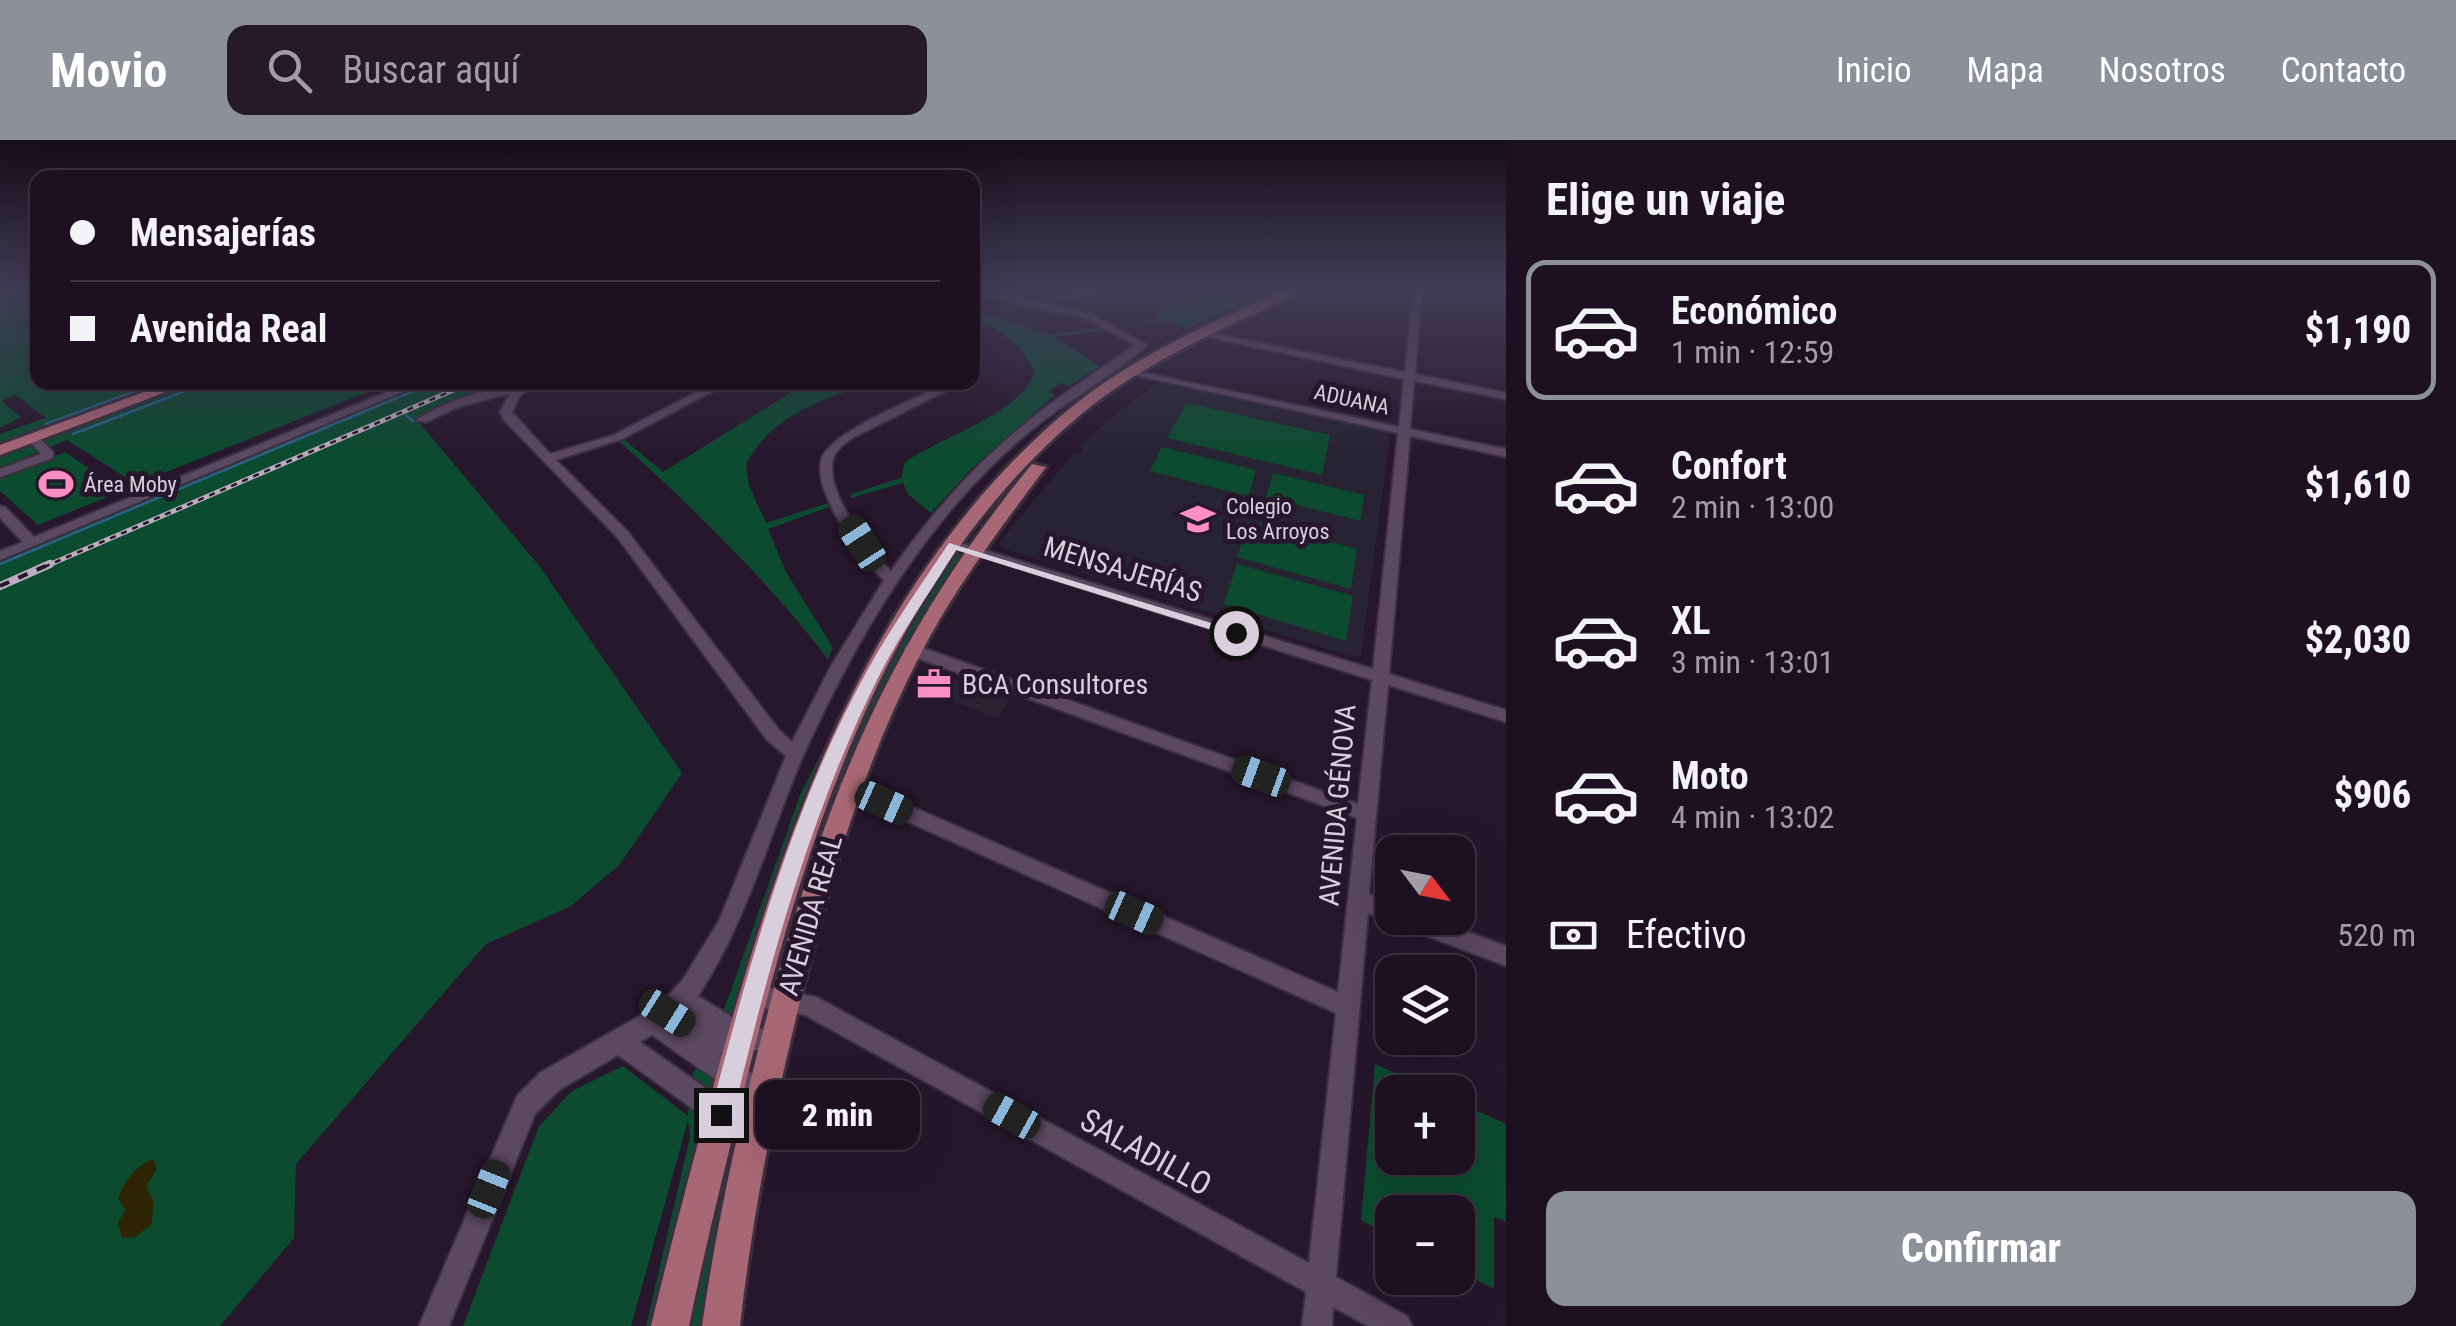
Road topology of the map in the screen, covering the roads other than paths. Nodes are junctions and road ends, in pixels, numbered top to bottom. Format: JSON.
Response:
{"nodes":[{"id":1,"x":1139,"y":344,"type":"edge"},
{"id":2,"x":1191,"y":344,"type":"edge"},
{"id":3,"x":1247,"y":344,"type":"edge"},
{"id":4,"x":1412,"y":344,"type":"edge"},
{"id":5,"x":1139,"y":374,"type":"junction"},
{"id":6,"x":1409,"y":377,"type":"junction"},
{"id":7,"x":162,"y":390,"type":"edge"},
{"id":8,"x":401,"y":390,"type":"edge"},
{"id":9,"x":506,"y":390,"type":"edge"},
{"id":10,"x":521,"y":390,"type":"edge"},
{"id":11,"x":709,"y":390,"type":"edge"},
{"id":12,"x":943,"y":390,"type":"edge"},
{"id":13,"x":495,"y":393,"type":"junction"},
{"id":14,"x":514,"y":395,"type":"junction"},
{"id":15,"x":1506,"y":396,"type":"edge"},
{"id":16,"x":426,"y":419,"type":"dead end"},
{"id":17,"x":1404,"y":431,"type":"junction"},
{"id":18,"x":33,"y":438,"type":"junction"},
{"id":19,"x":0,"y":450,"type":"edge"},
{"id":20,"x":1506,"y":452,"type":"edge"},
{"id":21,"x":548,"y":458,"type":"junction"},
{"id":22,"x":0,"y":473,"type":"edge"},
{"id":23,"x":0,"y":510,"type":"edge"},
{"id":24,"x":32,"y":543,"type":"junction"},
{"id":25,"x":962,"y":548,"type":"junction"},
{"id":26,"x":0,"y":556,"type":"edge"},
{"id":27,"x":891,"y":578,"type":"junction"},
{"id":28,"x":912,"y":650,"type":"junction"},
{"id":29,"x":1379,"y":676,"type":"junction"},
{"id":30,"x":1506,"y":716,"type":"edge"},
{"id":31,"x":796,"y":754,"type":"junction"},
{"id":32,"x":848,"y":787,"type":"junction"},
{"id":33,"x":1366,"y":814,"type":"junction"},
{"id":34,"x":1358,"y":899,"type":"junction"},
{"id":35,"x":1375,"y":906,"type":"edge"},
{"id":36,"x":1450,"y":935,"type":"edge"},
{"id":37,"x":1506,"y":956,"type":"edge"},
{"id":38,"x":752,"y":995,"type":"junction"},
{"id":39,"x":785,"y":1000,"type":"junction"},
{"id":40,"x":1348,"y":1007,"type":"junction"},
{"id":41,"x":668,"y":1012,"type":"junction"},
{"id":42,"x":741,"y":1036,"type":"junction"},
{"id":43,"x":620,"y":1042,"type":"junction"},
{"id":44,"x":775,"y":1042,"type":"junction"},
{"id":45,"x":732,"y":1074,"type":"junction"},
{"id":46,"x":764,"y":1088,"type":"junction"},
{"id":47,"x":721,"y":1115,"type":"junction"},
{"id":48,"x":753,"y":1132,"type":"junction"},
{"id":49,"x":1321,"y":1285,"type":"junction"},
{"id":50,"x":434,"y":1326,"type":"edge"},
{"id":51,"x":670,"y":1326,"type":"edge"},
{"id":52,"x":721,"y":1326,"type":"edge"},
{"id":53,"x":1317,"y":1326,"type":"edge"},
{"id":54,"x":1397,"y":1326,"type":"edge"}],
"edges":[{"from":1,"to":27,"type":"street"},
{"from":2,"to":5,"type":"main road","name":"AVENIDA REAL"},
{"from":3,"to":6,"type":"street"},
{"from":4,"to":6,"type":"street","name":"AVENIDA GÉNOVA"},
{"from":5,"to":17,"type":"street","name":"ADUANA"},
{"from":5,"to":25,"type":"main road","name":"AVENIDA REAL"},
{"from":6,"to":15,"type":"street"},
{"from":6,"to":17,"type":"street","name":"AVENIDA GÉNOVA"},
{"from":7,"to":18,"type":"main road"},
{"from":8,"to":24,"type":"street"},
{"from":9,"to":13,"type":"street"},
{"from":10,"to":14,"type":"street"},
{"from":11,"to":21,"type":"street"},
{"from":12,"to":27,"type":"street"},
{"from":13,"to":14,"type":"street"},
{"from":13,"to":16,"type":"street"},
{"from":14,"to":21,"type":"street"},
{"from":17,"to":20,"type":"street","name":"ADUANA"},
{"from":17,"to":29,"type":"street","name":"AVENIDA GÉNOVA"},
{"from":18,"to":19,"type":"main road"},
{"from":18,"to":22,"type":"street"},
{"from":21,"to":31,"type":"street"},
{"from":23,"to":24,"type":"street"},
{"from":24,"to":26,"type":"street"},
{"from":25,"to":28,"type":"main road","name":"AVENIDA REAL"},
{"from":25,"to":29,"type":"street","name":"MENSAJERÍAS"},
{"from":25,"to":38,"type":"main road","name":"AVENIDA REAL"},
{"from":27,"to":31,"type":"street"},
{"from":28,"to":32,"type":"main road","name":"AVENIDA REAL"},
{"from":28,"to":33,"type":"street"},
{"from":29,"to":30,"type":"street","name":"MENSAJERÍAS"},
{"from":29,"to":33,"type":"street","name":"AVENIDA GÉNOVA"},
{"from":31,"to":41,"type":"street"},
{"from":32,"to":39,"type":"main road","name":"AVENIDA REAL"},
{"from":32,"to":40,"type":"street"},
{"from":33,"to":34,"type":"street","name":"AVENIDA GÉNOVA"},
{"from":34,"to":35,"type":"street"},
{"from":34,"to":40,"type":"street","name":"AVENIDA GÉNOVA"},
{"from":36,"to":37,"type":"street"},
{"from":38,"to":39,"type":"street","name":"SALADILLO"},
{"from":38,"to":42,"type":"main road","name":"AVENIDA REAL"},
{"from":39,"to":44,"type":"main road","name":"AVENIDA REAL"},
{"from":39,"to":49,"type":"street","name":"SALADILLO"},
{"from":40,"to":49,"type":"street","name":"AVENIDA GÉNOVA"},
{"from":41,"to":42,"type":"street"},
{"from":41,"to":43,"type":"street"},
{"from":41,"to":45,"type":"street"},
{"from":42,"to":44,"type":"street"},
{"from":42,"to":45,"type":"main road","name":"AVENIDA REAL"},
{"from":43,"to":47,"type":"street"},
{"from":43,"to":50,"type":"street"},
{"from":44,"to":46,"type":"main road","name":"AVENIDA REAL"},
{"from":45,"to":46,"type":"street"},
{"from":45,"to":47,"type":"main road","name":"AVENIDA REAL"},
{"from":46,"to":48,"type":"main road","name":"AVENIDA REAL"},
{"from":47,"to":48,"type":"street"},
{"from":47,"to":51,"type":"main road","name":"AVENIDA REAL"},
{"from":48,"to":52,"type":"main road","name":"AVENIDA REAL"},
{"from":49,"to":53,"type":"street","name":"AVENIDA GÉNOVA"},
{"from":49,"to":54,"type":"street","name":"SALADILLO"}]}
